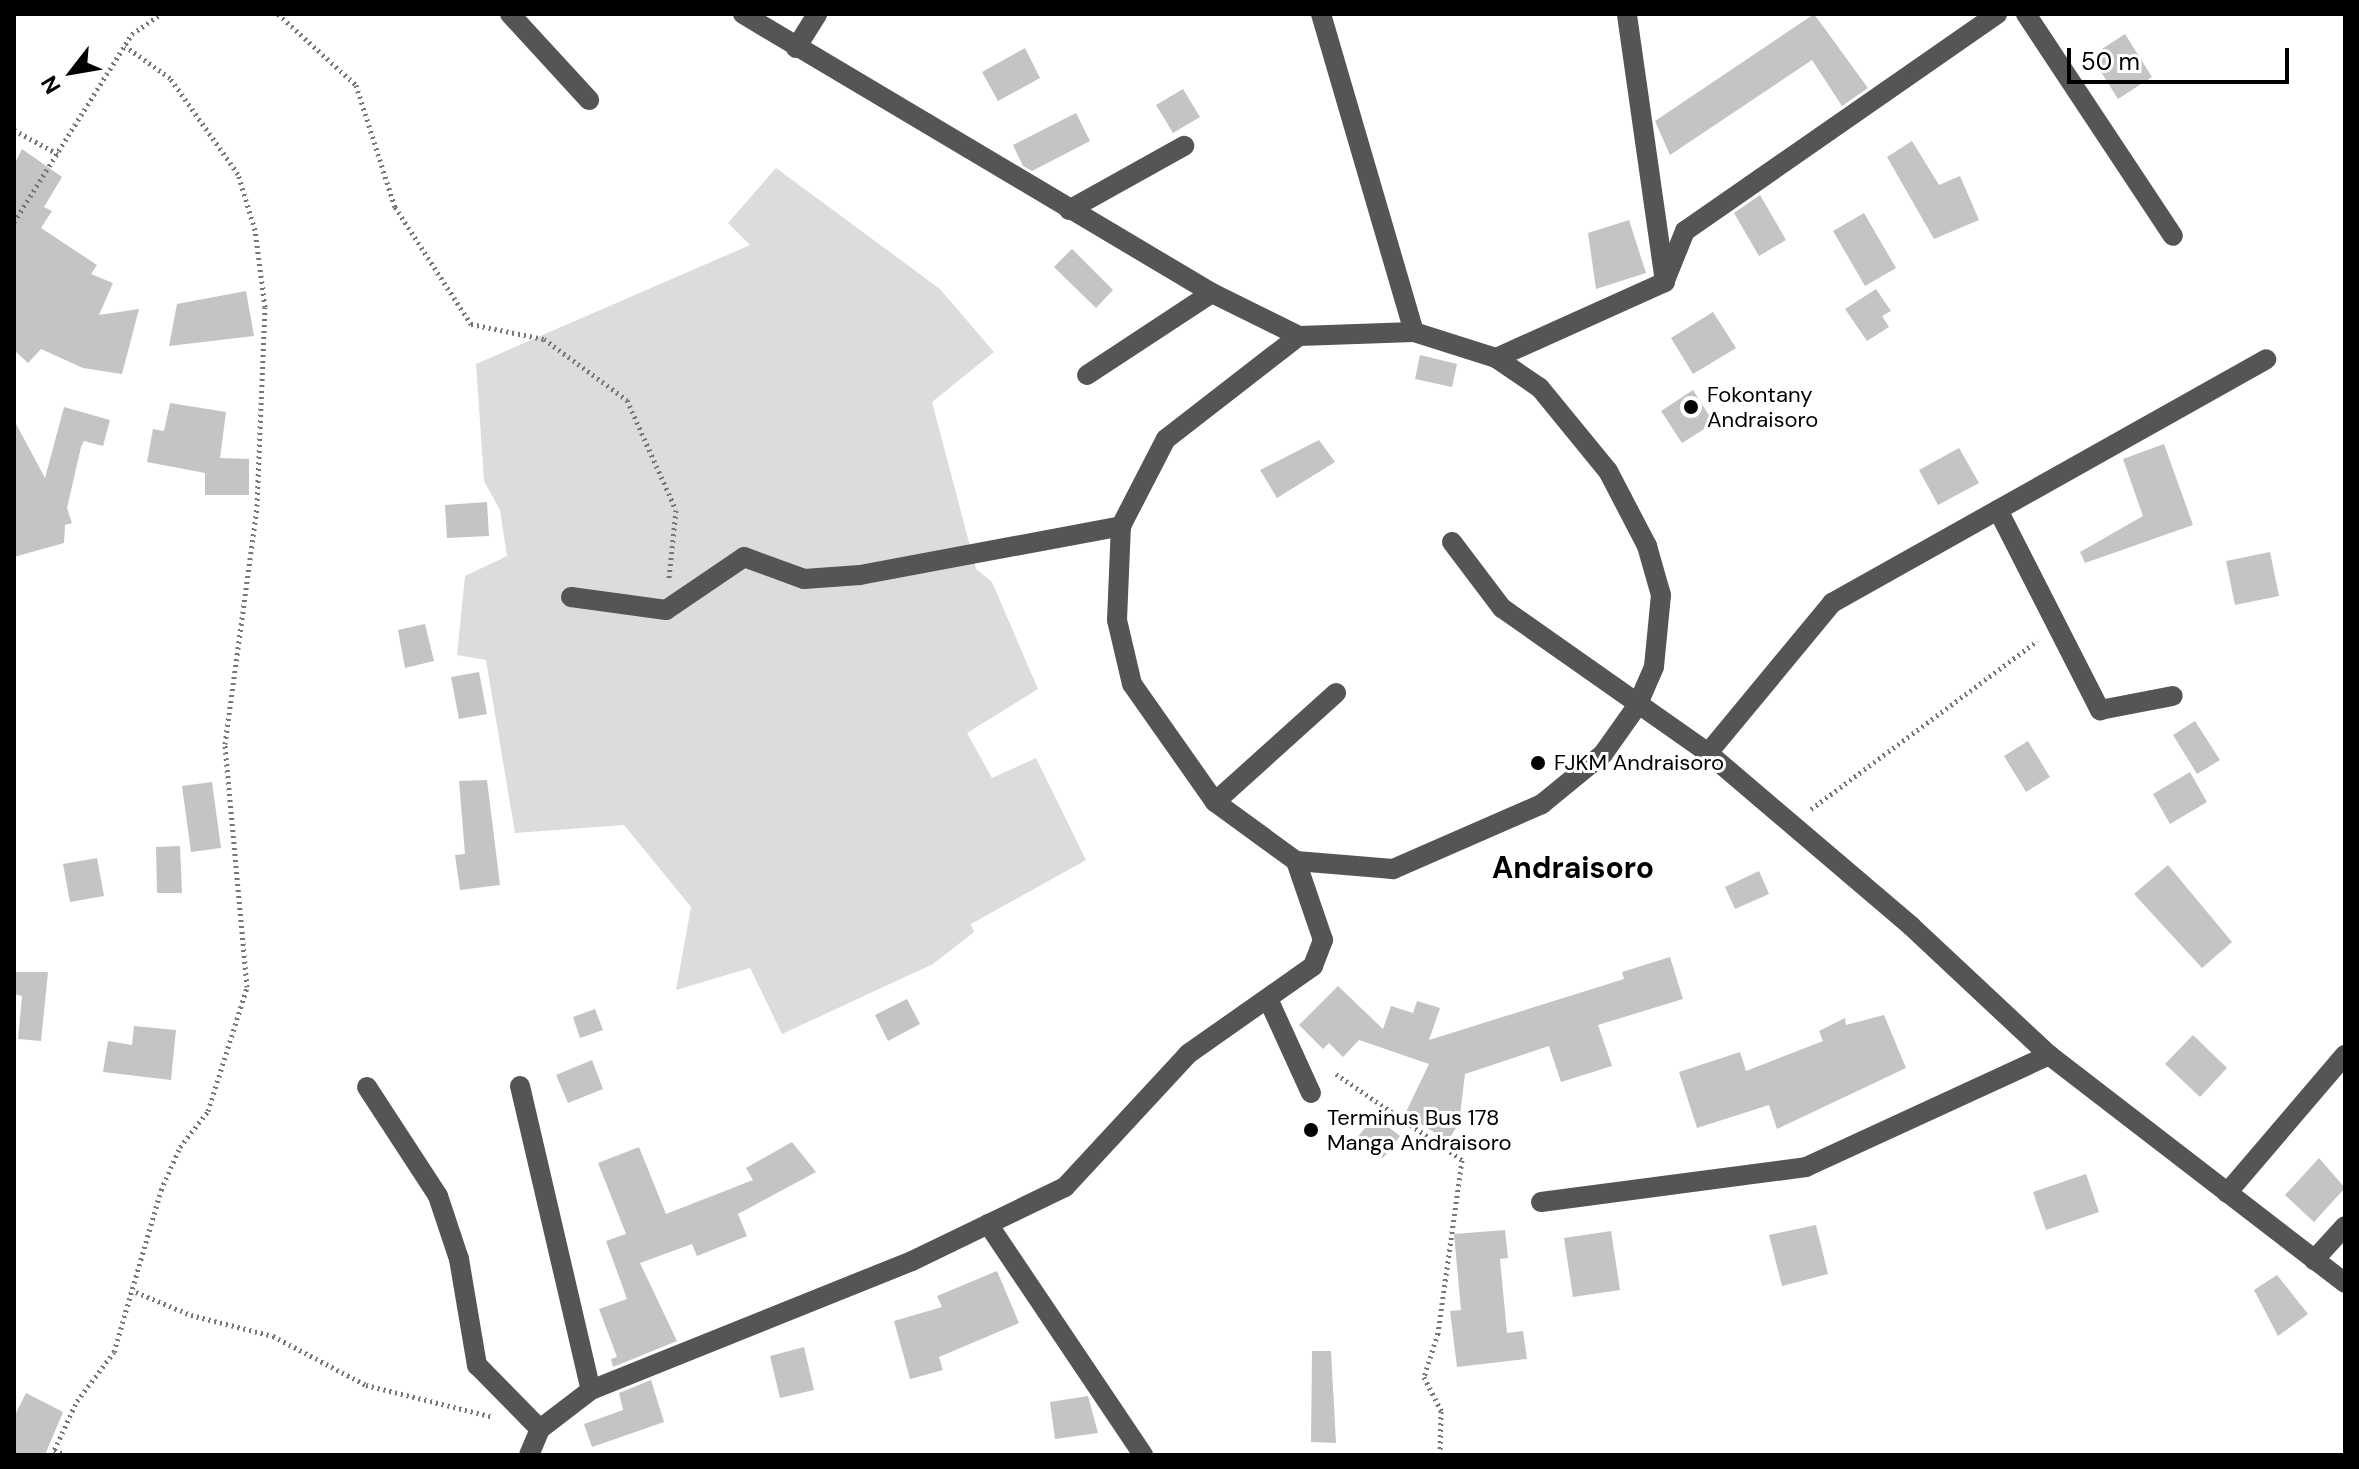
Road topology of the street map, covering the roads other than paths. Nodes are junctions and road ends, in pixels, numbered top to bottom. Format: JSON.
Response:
{"nodes":[{"id":1,"x":510,"y":14,"type":"edge"},
{"id":2,"x":743,"y":14,"type":"edge"},
{"id":3,"x":817,"y":14,"type":"edge"},
{"id":4,"x":1321,"y":14,"type":"edge"},
{"id":5,"x":1627,"y":14,"type":"edge"},
{"id":6,"x":1997,"y":14,"type":"edge"},
{"id":7,"x":2026,"y":14,"type":"edge"},
{"id":8,"x":796,"y":48,"type":"junction"},
{"id":9,"x":589,"y":100,"type":"dead end"},
{"id":10,"x":1184,"y":146,"type":"dead end"},
{"id":11,"x":1069,"y":210,"type":"junction"},
{"id":12,"x":2173,"y":236,"type":"dead end"},
{"id":13,"x":1665,"y":282,"type":"junction"},
{"id":14,"x":1212,"y":293,"type":"junction"},
{"id":15,"x":1414,"y":332,"type":"junction"},
{"id":16,"x":1299,"y":336,"type":"junction"},
{"id":17,"x":1496,"y":358,"type":"junction"},
{"id":18,"x":2266,"y":359,"type":"dead end"},
{"id":19,"x":1087,"y":375,"type":"dead end"},
{"id":20,"x":1998,"y":510,"type":"junction"},
{"id":21,"x":1121,"y":526,"type":"junction"},
{"id":22,"x":1452,"y":542,"type":"dead end"},
{"id":23,"x":571,"y":597,"type":"dead end"},
{"id":24,"x":1336,"y":693,"type":"dead end"},
{"id":25,"x":2173,"y":696,"type":"dead end"},
{"id":26,"x":1637,"y":706,"type":"junction"},
{"id":27,"x":1708,"y":753,"type":"junction"},
{"id":28,"x":1215,"y":802,"type":"junction"},
{"id":29,"x":1296,"y":861,"type":"junction"},
{"id":30,"x":1269,"y":1001,"type":"junction"},
{"id":31,"x":2049,"y":1055,"type":"junction"},
{"id":32,"x":2345,"y":1055,"type":"edge"},
{"id":33,"x":520,"y":1086,"type":"dead end"},
{"id":34,"x":367,"y":1087,"type":"dead end"},
{"id":35,"x":1311,"y":1093,"type":"dead end"},
{"id":36,"x":2227,"y":1193,"type":"junction"},
{"id":37,"x":1541,"y":1202,"type":"dead end"},
{"id":38,"x":988,"y":1224,"type":"junction"},
{"id":39,"x":2345,"y":1226,"type":"edge"},
{"id":40,"x":2314,"y":1260,"type":"junction"},
{"id":41,"x":2345,"y":1283,"type":"edge"},
{"id":42,"x":591,"y":1390,"type":"junction"},
{"id":43,"x":540,"y":1429,"type":"junction"},
{"id":44,"x":529,"y":1455,"type":"edge"},
{"id":45,"x":1143,"y":1455,"type":"edge"}],
"edges":[{"from":1,"to":9,"type":"street"},
{"from":2,"to":8,"type":"street"},
{"from":3,"to":8,"type":"street"},
{"from":4,"to":15,"type":"street"},
{"from":5,"to":13,"type":"street"},
{"from":6,"to":13,"type":"street"},
{"from":7,"to":12,"type":"street"},
{"from":8,"to":11,"type":"street"},
{"from":10,"to":11,"type":"street"},
{"from":11,"to":14,"type":"street"},
{"from":13,"to":17,"type":"street"},
{"from":14,"to":16,"type":"street"},
{"from":14,"to":19,"type":"street"},
{"from":15,"to":16,"type":"street"},
{"from":15,"to":17,"type":"street"},
{"from":16,"to":21,"type":"street"},
{"from":17,"to":26,"type":"street"},
{"from":18,"to":20,"type":"street"},
{"from":20,"to":25,"type":"street"},
{"from":20,"to":27,"type":"street"},
{"from":21,"to":23,"type":"street"},
{"from":21,"to":28,"type":"street"},
{"from":22,"to":26,"type":"street"},
{"from":24,"to":28,"type":"street"},
{"from":26,"to":27,"type":"street"},
{"from":26,"to":29,"type":"street"},
{"from":27,"to":31,"type":"street"},
{"from":28,"to":29,"type":"street"},
{"from":29,"to":30,"type":"street"},
{"from":30,"to":35,"type":"street"},
{"from":30,"to":38,"type":"street"},
{"from":31,"to":36,"type":"street"},
{"from":31,"to":37,"type":"street"},
{"from":32,"to":36,"type":"street"},
{"from":33,"to":42,"type":"street"},
{"from":34,"to":43,"type":"street"},
{"from":36,"to":40,"type":"street"},
{"from":38,"to":42,"type":"street"},
{"from":38,"to":45,"type":"street"},
{"from":39,"to":40,"type":"street"},
{"from":40,"to":41,"type":"street"},
{"from":42,"to":43,"type":"street"},
{"from":43,"to":44,"type":"street"}]}
